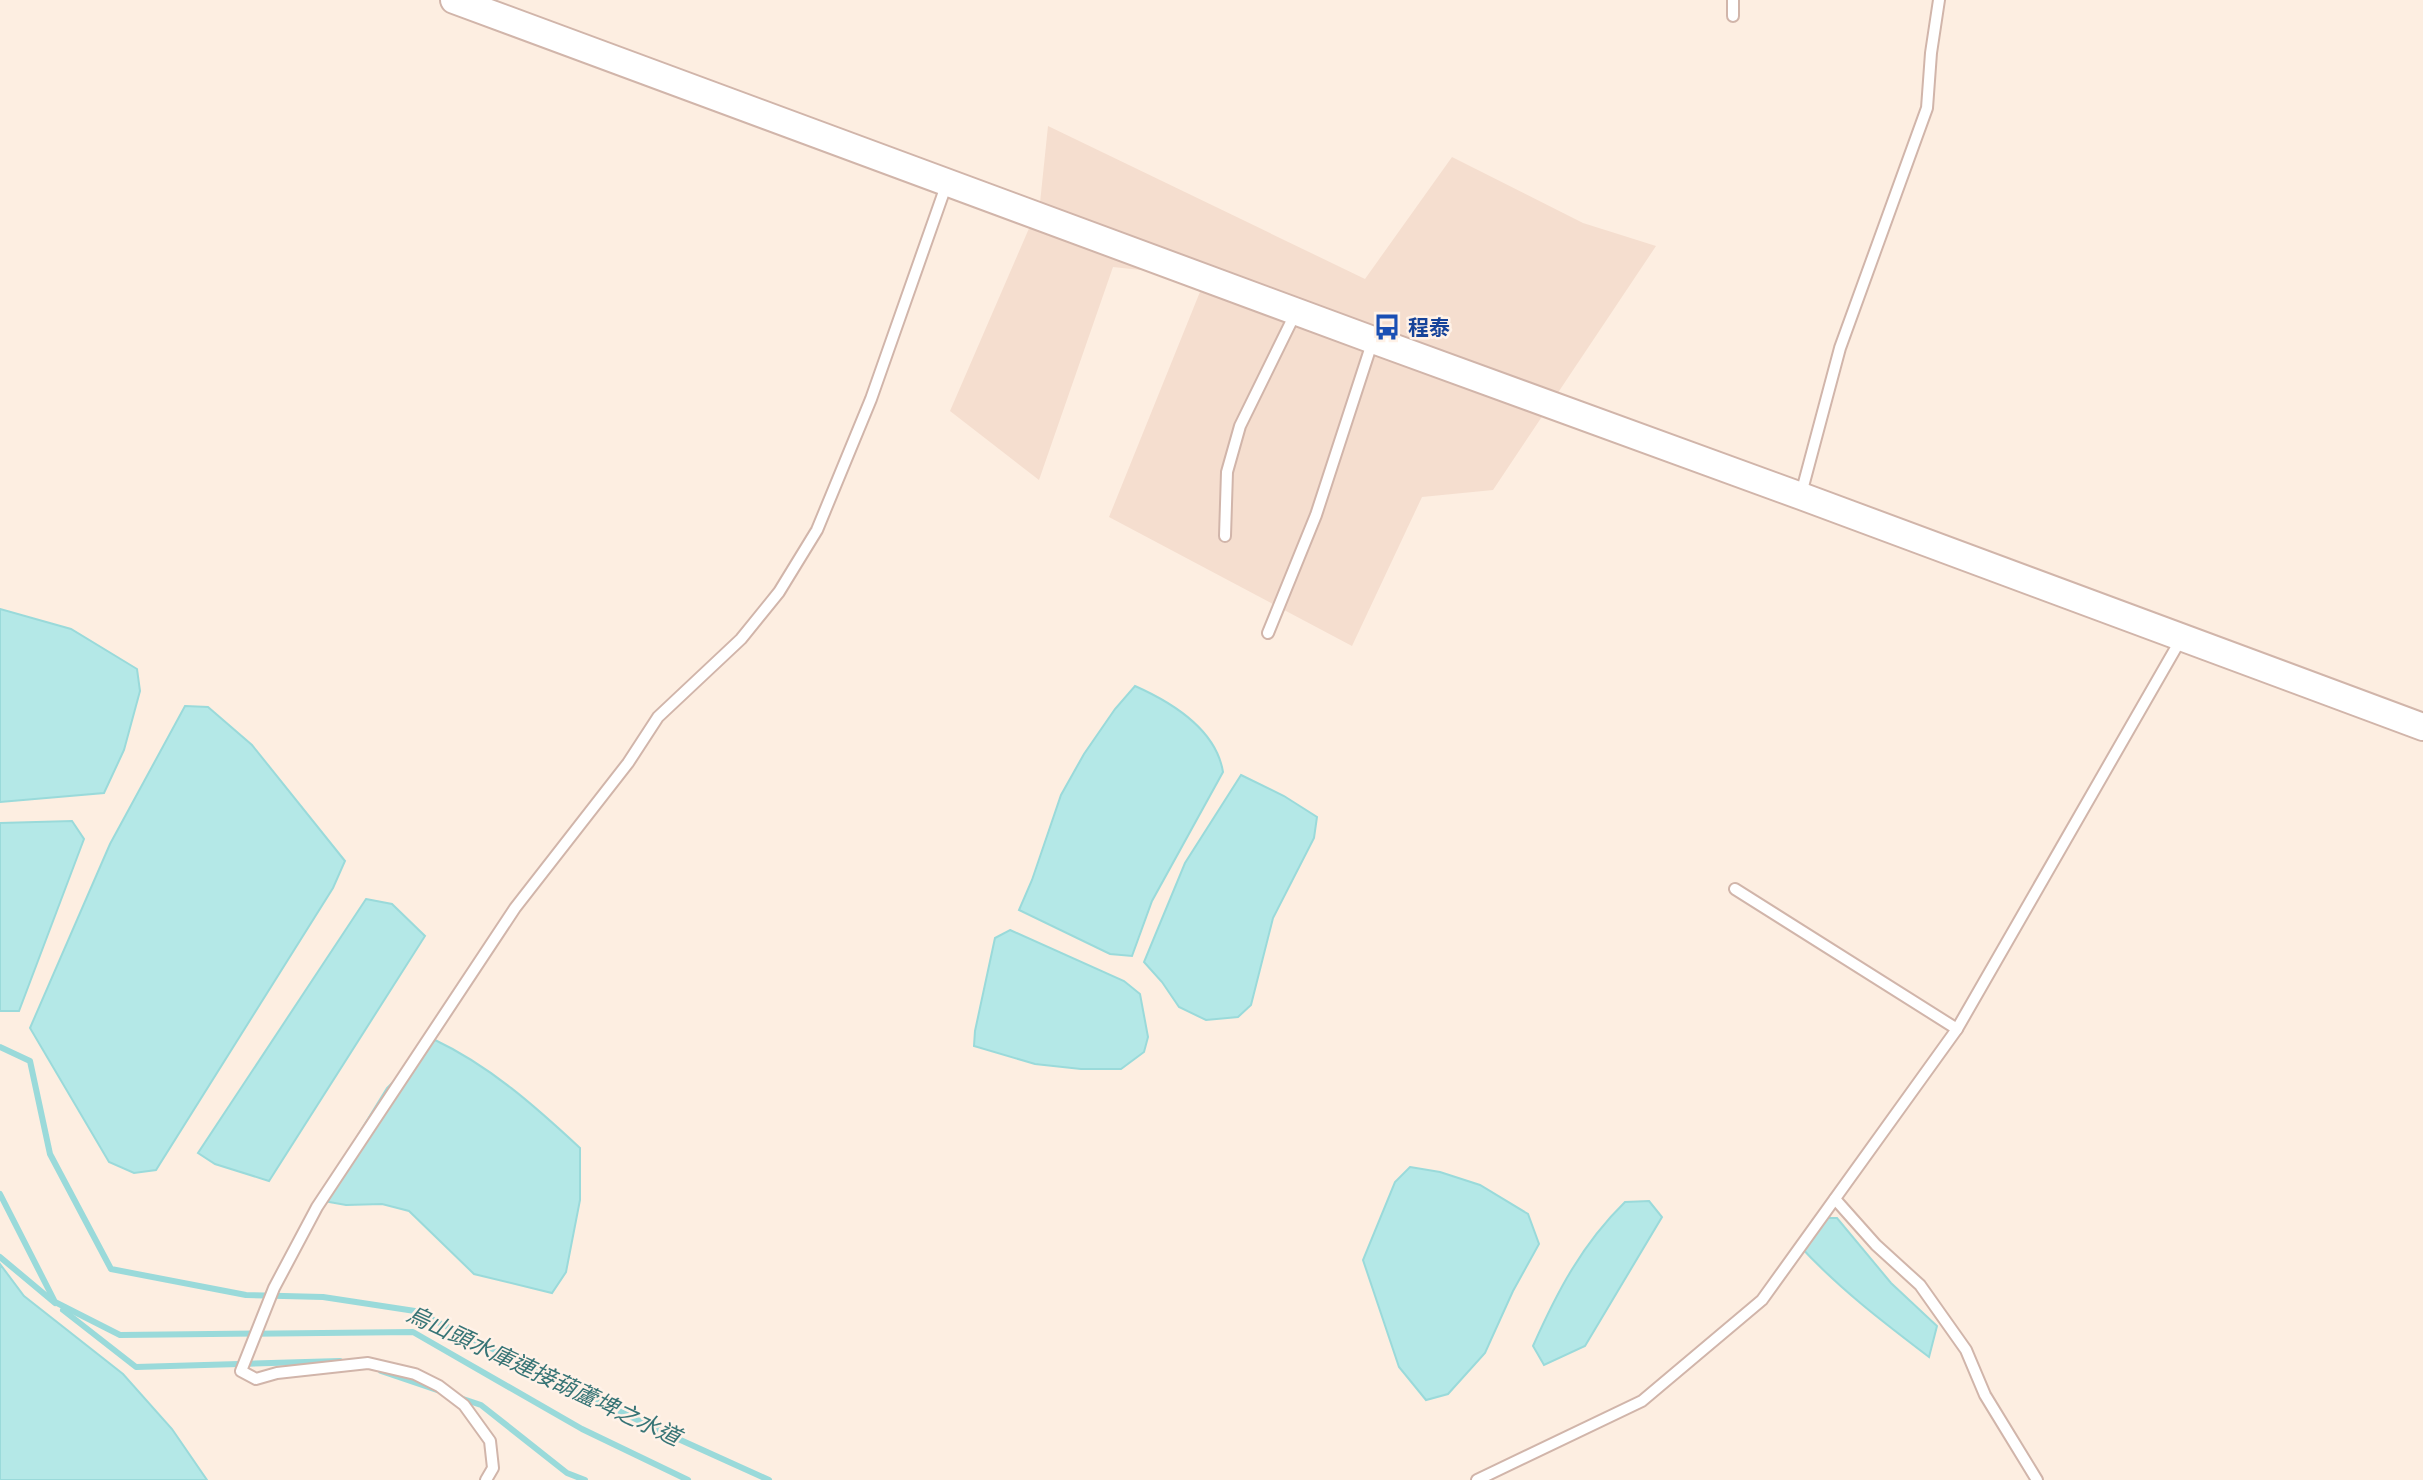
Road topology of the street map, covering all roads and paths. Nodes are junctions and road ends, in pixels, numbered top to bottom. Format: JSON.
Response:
{"nodes":[{"id":1,"x":454,"y":0,"type":"edge"},
{"id":2,"x":1733,"y":0,"type":"edge"},
{"id":3,"x":1939,"y":0,"type":"edge"},
{"id":4,"x":1733,"y":16,"type":"dead end"},
{"id":5,"x":947,"y":183,"type":"junction"},
{"id":6,"x":1297,"y":311,"type":"junction"},
{"id":7,"x":1373,"y":340,"type":"junction"},
{"id":8,"x":1801,"y":496,"type":"junction"},
{"id":9,"x":1225,"y":536,"type":"dead end"},
{"id":10,"x":1268,"y":633,"type":"dead end"},
{"id":11,"x":2181,"y":639,"type":"junction"},
{"id":12,"x":2423,"y":727,"type":"edge"},
{"id":13,"x":1735,"y":889,"type":"dead end"},
{"id":14,"x":1956,"y":1029,"type":"junction"},
{"id":15,"x":1835,"y":1199,"type":"junction"},
{"id":16,"x":486,"y":1480,"type":"edge"},
{"id":17,"x":1477,"y":1480,"type":"edge"},
{"id":18,"x":2037,"y":1480,"type":"edge"}],
"edges":[{"from":1,"to":5,"type":"street"},
{"from":2,"to":4,"type":"lane"},
{"from":3,"to":8,"type":"lane"},
{"from":5,"to":6,"type":"street"},
{"from":5,"to":16,"type":"lane"},
{"from":6,"to":7,"type":"street"},
{"from":6,"to":9,"type":"lane"},
{"from":7,"to":8,"type":"street"},
{"from":7,"to":10,"type":"lane"},
{"from":8,"to":11,"type":"street"},
{"from":11,"to":12,"type":"street"},
{"from":11,"to":14,"type":"lane"},
{"from":13,"to":14,"type":"lane"},
{"from":14,"to":15,"type":"lane"},
{"from":15,"to":17,"type":"lane"},
{"from":15,"to":18,"type":"lane"}]}
